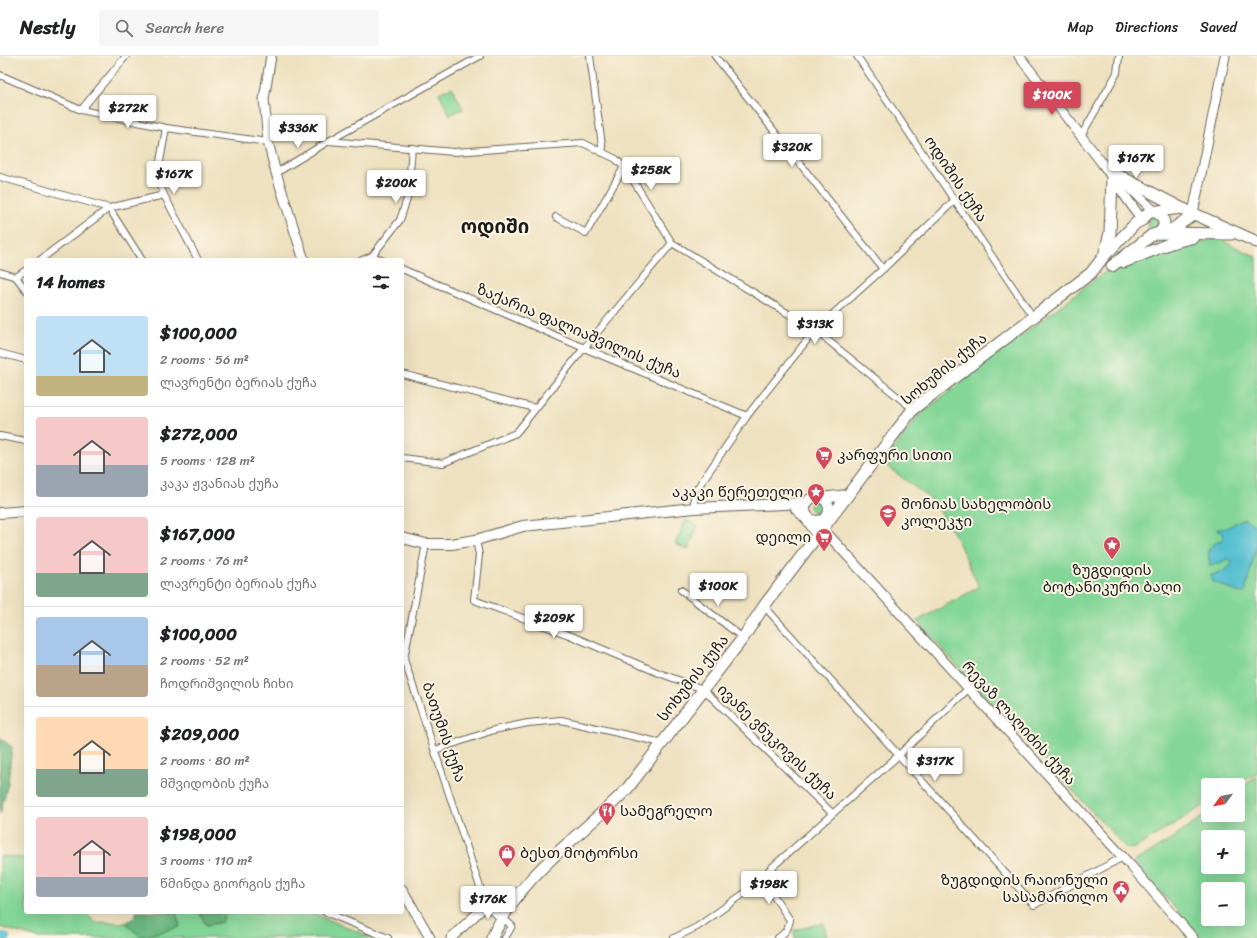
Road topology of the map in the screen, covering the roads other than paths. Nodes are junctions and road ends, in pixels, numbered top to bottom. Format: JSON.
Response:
{"nodes":[{"id":1,"x":126,"y":56,"type":"edge"},
{"id":2,"x":271,"y":56,"type":"edge"},
{"id":3,"x":480,"y":56,"type":"edge"},
{"id":4,"x":590,"y":56,"type":"edge"},
{"id":5,"x":715,"y":56,"type":"edge"},
{"id":6,"x":857,"y":56,"type":"edge"},
{"id":7,"x":1019,"y":56,"type":"edge"},
{"id":8,"x":1119,"y":56,"type":"edge"},
{"id":9,"x":1225,"y":56,"type":"edge"},
{"id":10,"x":0,"y":75,"type":"edge"},
{"id":11,"x":80,"y":110,"type":"junction"},
{"id":12,"x":166,"y":128,"type":"junction"},
{"id":13,"x":1081,"y":136,"type":"junction"},
{"id":14,"x":329,"y":141,"type":"junction"},
{"id":15,"x":268,"y":142,"type":"junction"},
{"id":16,"x":412,"y":148,"type":"junction"},
{"id":17,"x":603,"y":153,"type":"junction"},
{"id":18,"x":624,"y":167,"type":"junction"},
{"id":19,"x":276,"y":173,"type":"junction"},
{"id":20,"x":1114,"y":176,"type":"junction"},
{"id":21,"x":0,"y":177,"type":"edge"},
{"id":22,"x":164,"y":195,"type":"junction"},
{"id":23,"x":955,"y":200,"type":"junction"},
{"id":24,"x":109,"y":208,"type":"junction"},
{"id":25,"x":1181,"y":208,"type":"junction"},
{"id":26,"x":1155,"y":212,"type":"junction"},
{"id":27,"x":1193,"y":213,"type":"junction"},
{"id":28,"x":556,"y":217,"type":"dead end"},
{"id":29,"x":1139,"y":222,"type":"junction"},
{"id":30,"x":1110,"y":233,"type":"junction"},
{"id":31,"x":1211,"y":233,"type":"junction"},
{"id":32,"x":1159,"y":234,"type":"junction"},
{"id":33,"x":1238,"y":235,"type":"junction"},
{"id":34,"x":1257,"y":242,"type":"edge"},
{"id":35,"x":672,"y":243,"type":"junction"},
{"id":36,"x":372,"y":256,"type":"junction"},
{"id":37,"x":1104,"y":256,"type":"junction"},
{"id":38,"x":43,"y":258,"type":"edge"},
{"id":39,"x":141,"y":258,"type":"edge"},
{"id":40,"x":197,"y":258,"type":"edge"},
{"id":41,"x":303,"y":258,"type":"edge"},
{"id":42,"x":367,"y":258,"type":"edge"},
{"id":43,"x":377,"y":258,"type":"edge"},
{"id":44,"x":1112,"y":266,"type":"junction"},
{"id":45,"x":883,"y":269,"type":"junction"},
{"id":46,"x":404,"y":270,"type":"edge"},
{"id":47,"x":24,"y":271,"type":"edge"},
{"id":48,"x":0,"y":272,"type":"edge"},
{"id":49,"x":1091,"y":273,"type":"junction"},
{"id":50,"x":16,"y":277,"type":"junction"},
{"id":51,"x":24,"y":287,"type":"edge"},
{"id":52,"x":1033,"y":317,"type":"junction"},
{"id":53,"x":815,"y":330,"type":"junction"},
{"id":54,"x":584,"y":348,"type":"junction"},
{"id":55,"x":0,"y":353,"type":"edge"},
{"id":56,"x":24,"y":359,"type":"edge"},
{"id":57,"x":404,"y":375,"type":"edge"},
{"id":58,"x":535,"y":408,"type":"junction"},
{"id":59,"x":913,"y":409,"type":"junction"},
{"id":60,"x":747,"y":416,"type":"junction"},
{"id":61,"x":0,"y":436,"type":"edge"},
{"id":62,"x":24,"y":440,"type":"edge"},
{"id":63,"x":404,"y":458,"type":"edge"},
{"id":64,"x":848,"y":495,"type":"junction"},
{"id":65,"x":821,"y":498,"type":"junction"},
{"id":66,"x":807,"y":503,"type":"junction"},
{"id":67,"x":780,"y":504,"type":"junction"},
{"id":68,"x":694,"y":508,"type":"junction"},
{"id":69,"x":796,"y":509,"type":"junction"},
{"id":70,"x":24,"y":512,"type":"edge"},
{"id":71,"x":0,"y":513,"type":"edge"},
{"id":72,"x":830,"y":513,"type":"junction"},
{"id":73,"x":810,"y":518,"type":"junction"},
{"id":74,"x":820,"y":533,"type":"junction"},
{"id":75,"x":404,"y":538,"type":"edge"},
{"id":76,"x":476,"y":540,"type":"junction"},
{"id":77,"x":426,"y":544,"type":"junction"},
{"id":78,"x":681,"y":590,"type":"dead end"},
{"id":79,"x":764,"y":606,"type":"junction"},
{"id":80,"x":743,"y":638,"type":"junction"},
{"id":81,"x":404,"y":654,"type":"edge"},
{"id":82,"x":404,"y":662,"type":"edge"},
{"id":83,"x":703,"y":689,"type":"junction"},
{"id":84,"x":968,"y":689,"type":"junction"},
{"id":85,"x":662,"y":743,"type":"junction"},
{"id":86,"x":435,"y":750,"type":"junction"},
{"id":87,"x":899,"y":755,"type":"junction"},
{"id":88,"x":832,"y":813,"type":"junction"},
{"id":89,"x":1123,"y":857,"type":"junction"},
{"id":90,"x":763,"y":880,"type":"junction"},
{"id":91,"x":404,"y":892,"type":"edge"},
{"id":92,"x":486,"y":905,"type":"junction"},
{"id":93,"x":329,"y":914,"type":"edge"},
{"id":94,"x":503,"y":918,"type":"junction"},
{"id":95,"x":388,"y":938,"type":"edge"},
{"id":96,"x":430,"y":938,"type":"edge"},
{"id":97,"x":451,"y":938,"type":"edge"},
{"id":98,"x":492,"y":938,"type":"edge"},
{"id":99,"x":505,"y":938,"type":"edge"},
{"id":100,"x":674,"y":938,"type":"edge"},
{"id":101,"x":778,"y":938,"type":"edge"},
{"id":102,"x":1193,"y":938,"type":"edge"}],
"edges":[{"from":1,"to":11,"type":"street"},
{"from":2,"to":15,"type":"street"},
{"from":3,"to":14,"type":"street"},
{"from":4,"to":17,"type":"street"},
{"from":5,"to":45,"type":"street"},
{"from":6,"to":23,"type":"street","name":"ოდიშის ქუჩა"},
{"from":7,"to":13,"type":"street"},
{"from":8,"to":13,"type":"street"},
{"from":9,"to":27,"type":"street"},
{"from":10,"to":11,"type":"street"},
{"from":11,"to":12,"type":"street"},
{"from":12,"to":15,"type":"street"},
{"from":12,"to":22,"type":"street"},
{"from":13,"to":20,"type":"street"},
{"from":14,"to":16,"type":"street"},
{"from":14,"to":19,"type":"street"},
{"from":15,"to":19,"type":"street"},
{"from":16,"to":17,"type":"street"},
{"from":16,"to":36,"type":"street"},
{"from":17,"to":18,"type":"street"},
{"from":18,"to":28,"type":"street"},
{"from":18,"to":35,"type":"street"},
{"from":19,"to":41,"type":"street"},
{"from":20,"to":25,"type":"highway"},
{"from":20,"to":26,"type":"street"},
{"from":20,"to":29,"type":"street"},
{"from":20,"to":30,"type":"highway"},
{"from":21,"to":24,"type":"street"},
{"from":22,"to":24,"type":"street"},
{"from":22,"to":40,"type":"street"},
{"from":23,"to":45,"type":"street"},
{"from":23,"to":52,"type":"street","name":"ოდიშის ქუჩა"},
{"from":24,"to":38,"type":"street"},
{"from":24,"to":39,"type":"street"},
{"from":25,"to":26,"type":"highway"},
{"from":25,"to":27,"type":"highway"},
{"from":26,"to":29,"type":"highway"},
{"from":26,"to":32,"type":"highway"},
{"from":27,"to":32,"type":"highway"},
{"from":27,"to":33,"type":"highway"},
{"from":29,"to":30,"type":"highway"},
{"from":29,"to":32,"type":"highway"},
{"from":29,"to":37,"type":"highway"},
{"from":30,"to":37,"type":"highway"},
{"from":31,"to":32,"type":"highway"},
{"from":31,"to":33,"type":"highway"},
{"from":31,"to":44,"type":"highway"},
{"from":32,"to":44,"type":"highway"},
{"from":33,"to":34,"type":"highway"},
{"from":35,"to":53,"type":"street"},
{"from":35,"to":54,"type":"street"},
{"from":36,"to":42,"type":"street"},
{"from":36,"to":43,"type":"street"},
{"from":37,"to":49,"type":"highway"},
{"from":44,"to":49,"type":"highway"},
{"from":45,"to":53,"type":"street"},
{"from":46,"to":54,"type":"street","name":"ზაქარია ფალიაშვილის ქუჩა"},
{"from":47,"to":50,"type":"street"},
{"from":48,"to":50,"type":"street"},
{"from":49,"to":52,"type":"highway","name":"სოხუმის ქუჩა"},
{"from":50,"to":51,"type":"street"},
{"from":52,"to":59,"type":"highway","name":"სოხუმის ქუჩა"},
{"from":53,"to":59,"type":"street"},
{"from":53,"to":60,"type":"street"},
{"from":54,"to":58,"type":"street"},
{"from":54,"to":60,"type":"street","name":"ზაქარია ფალიაშვილის ქუჩა"},
{"from":55,"to":56,"type":"street"},
{"from":57,"to":58,"type":"street"},
{"from":58,"to":63,"type":"street"},
{"from":59,"to":64,"type":"highway","name":"სოხუმის ქუჩა"},
{"from":60,"to":68,"type":"street"},
{"from":61,"to":62,"type":"street"},
{"from":64,"to":65,"type":"main road"},
{"from":64,"to":72,"type":"highway","name":"სოხუმის ქუჩა"},
{"from":65,"to":66,"type":"main road"},
{"from":65,"to":72,"type":"main road"},
{"from":66,"to":67,"type":"main road"},
{"from":66,"to":73,"type":"main road"},
{"from":67,"to":68,"type":"main road"},
{"from":67,"to":69,"type":"main road"},
{"from":68,"to":76,"type":"main road"},
{"from":69,"to":73,"type":"main road"},
{"from":69,"to":74,"type":"main road"},
{"from":70,"to":71,"type":"main road"},
{"from":72,"to":73,"type":"main road"},
{"from":72,"to":74,"type":"highway","name":"სოხუმის ქუჩა"},
{"from":73,"to":74,"type":"main road"},
{"from":74,"to":79,"type":"highway","name":"სოხუმის ქუჩა"},
{"from":74,"to":84,"type":"street","name":"რევაზ ლაღიძის ქუჩა"},
{"from":75,"to":77,"type":"main road"},
{"from":76,"to":77,"type":"main road"},
{"from":76,"to":83,"type":"street"},
{"from":77,"to":81,"type":"street","name":"ბათუმის ქუჩა"},
{"from":78,"to":80,"type":"street"},
{"from":79,"to":80,"type":"highway","name":"სოხუმის ქუჩა"},
{"from":79,"to":87,"type":"street"},
{"from":80,"to":83,"type":"highway","name":"სოხუმის ქუჩა"},
{"from":82,"to":86,"type":"street","name":"ბათუმის ქუჩა"},
{"from":83,"to":85,"type":"highway","name":"სოხუმის ქუჩა"},
{"from":83,"to":88,"type":"street","name":"ივანე ვნუკოვის ქუჩა"},
{"from":84,"to":87,"type":"street"},
{"from":84,"to":89,"type":"street","name":"რევაზ ლაღიძის ქუჩა"},
{"from":85,"to":86,"type":"street"},
{"from":85,"to":94,"type":"highway","name":"სოხუმის ქუჩა"},
{"from":86,"to":92,"type":"street","name":"ბათუმის ქუჩა"},
{"from":87,"to":88,"type":"street"},
{"from":87,"to":89,"type":"street"},
{"from":88,"to":90,"type":"street"},
{"from":89,"to":102,"type":"street","name":"რევაზ ლაღიძის ქუჩა"},
{"from":90,"to":100,"type":"street"},
{"from":90,"to":101,"type":"street"},
{"from":91,"to":96,"type":"street"},
{"from":92,"to":94,"type":"street"},
{"from":92,"to":97,"type":"street"},
{"from":93,"to":95,"type":"street"},
{"from":94,"to":98,"type":"highway","name":"სოხუმის ქუჩა"},
{"from":94,"to":99,"type":"street"}]}
